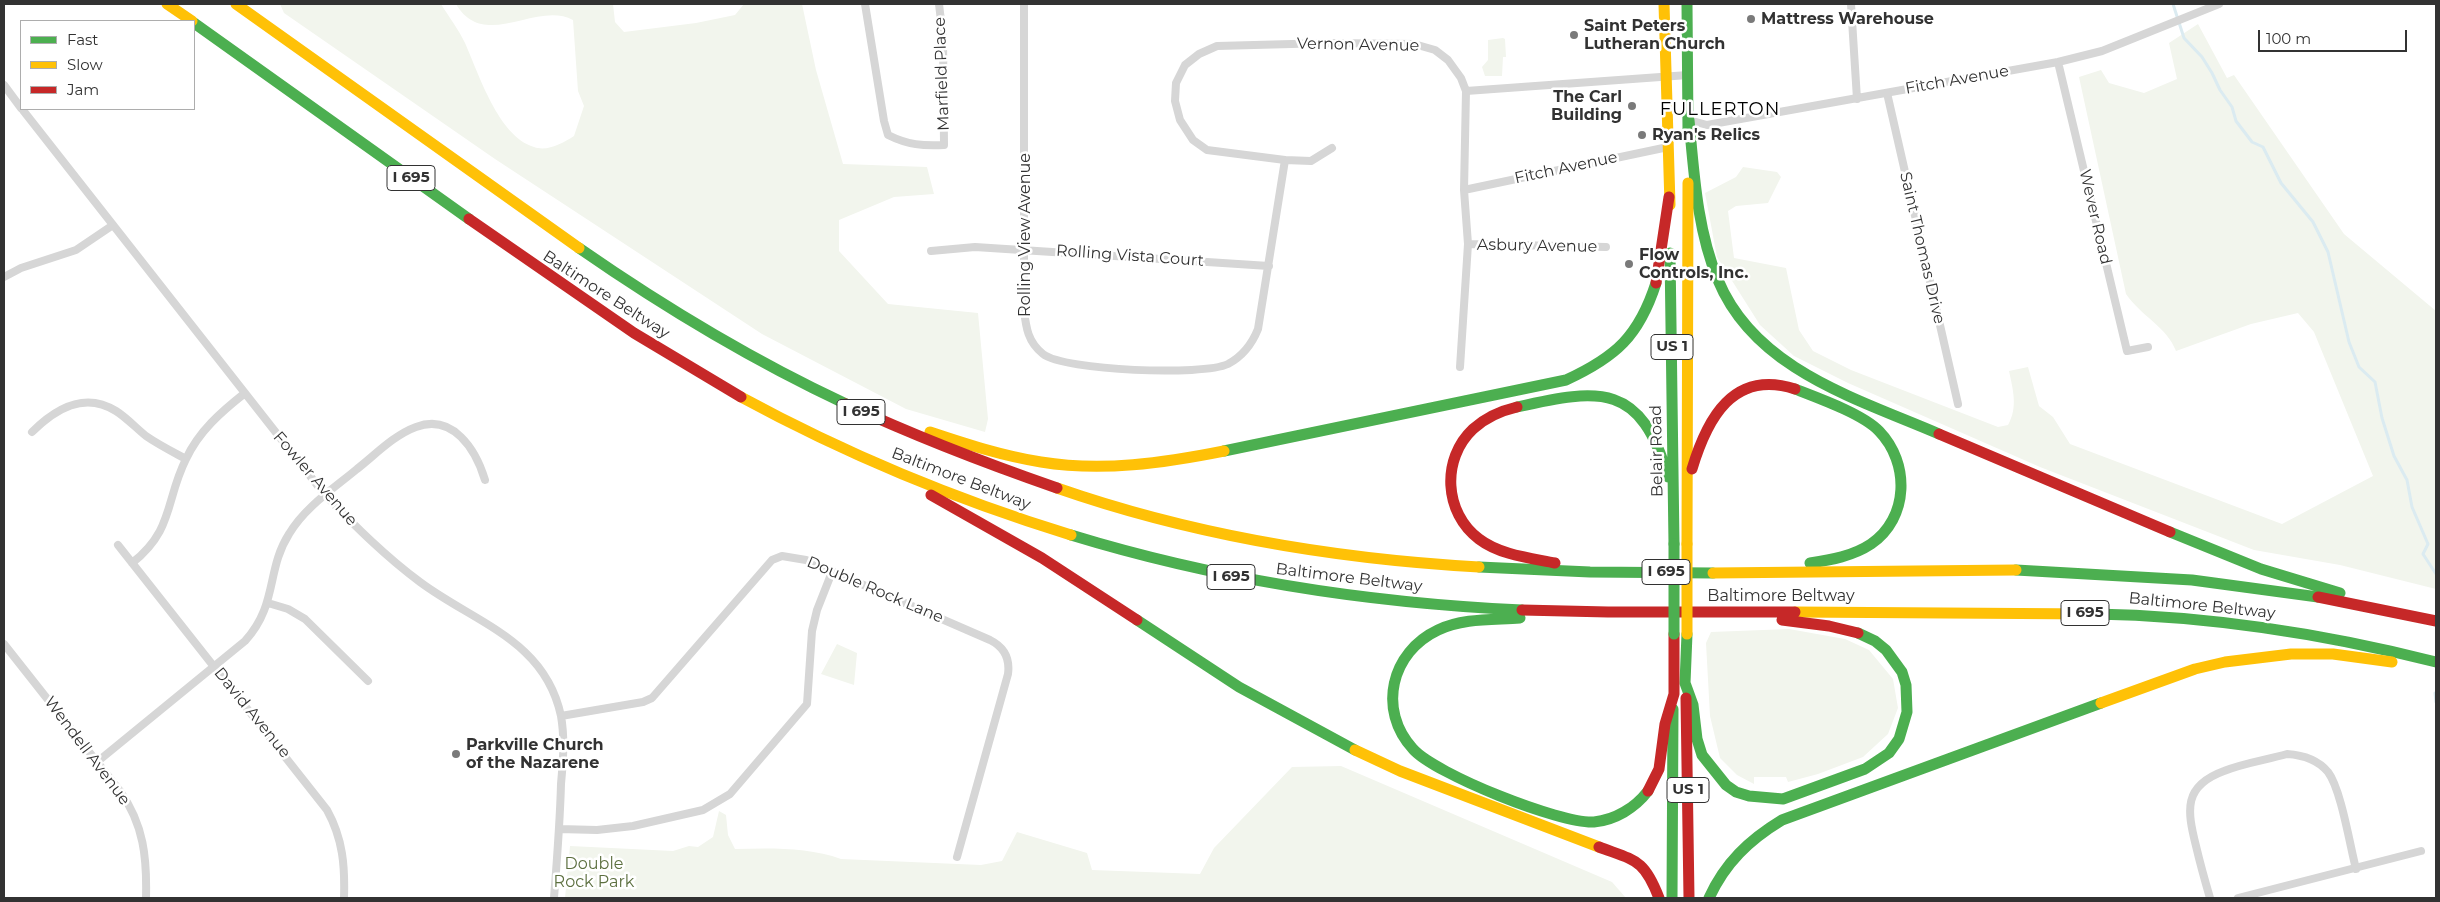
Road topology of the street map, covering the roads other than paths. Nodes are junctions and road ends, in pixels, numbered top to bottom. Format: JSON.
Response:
{"nodes":[{"id":1,"x":167,"y":4,"type":"edge"},
{"id":2,"x":236,"y":4,"type":"edge"},
{"id":3,"x":865,"y":4,"type":"edge"},
{"id":4,"x":939,"y":4,"type":"edge"},
{"id":5,"x":1024,"y":4,"type":"edge"},
{"id":6,"x":1664,"y":4,"type":"edge"},
{"id":7,"x":1687,"y":4,"type":"edge"},
{"id":8,"x":1851,"y":4,"type":"edge"},
{"id":9,"x":2219,"y":4,"type":"edge"},
{"id":10,"x":190,"y":20,"type":"edge"},
{"id":11,"x":195,"y":23,"type":"edge"},
{"id":12,"x":2058,"y":62,"type":"junction"},
{"id":13,"x":1688,"y":75,"type":"junction"},
{"id":14,"x":1666,"y":76,"type":"junction"},
{"id":15,"x":4,"y":85,"type":"edge"},
{"id":16,"x":1466,"y":91,"type":"junction"},
{"id":17,"x":1888,"y":93,"type":"junction"},
{"id":18,"x":1857,"y":99,"type":"junction"},
{"id":19,"x":20,"y":105,"type":"edge"},
{"id":20,"x":24,"y":110,"type":"edge"},
{"id":21,"x":1688,"y":120,"type":"junction"},
{"id":22,"x":1668,"y":147,"type":"junction"},
{"id":23,"x":1332,"y":148,"type":"dead end"},
{"id":24,"x":1285,"y":160,"type":"junction"},
{"id":25,"x":1464,"y":190,"type":"junction"},
{"id":26,"x":1670,"y":197,"type":"junction"},
{"id":27,"x":113,"y":225,"type":"junction"},
{"id":28,"x":1468,"y":244,"type":"junction"},
{"id":29,"x":1606,"y":247,"type":"dead end"},
{"id":30,"x":1025,"y":249,"type":"junction"},
{"id":31,"x":931,"y":251,"type":"dead end"},
{"id":32,"x":1269,"y":266,"type":"junction"},
{"id":33,"x":4,"y":277,"type":"edge"},
{"id":34,"x":726,"y":343,"type":"junction"},
{"id":35,"x":2148,"y":347,"type":"dead end"},
{"id":36,"x":1460,"y":367,"type":"dead end"},
{"id":37,"x":245,"y":393,"type":"junction"},
{"id":38,"x":1958,"y":404,"type":"dead end"},
{"id":39,"x":32,"y":432,"type":"dead end"},
{"id":40,"x":186,"y":459,"type":"junction"},
{"id":41,"x":888,"y":470,"type":"junction"},
{"id":42,"x":485,"y":480,"type":"dead end"},
{"id":43,"x":1687,"y":487,"type":"junction"},
{"id":44,"x":325,"y":495,"type":"junction"},
{"id":45,"x":1674,"y":497,"type":"junction"},
{"id":46,"x":118,"y":545,"type":"dead end"},
{"id":47,"x":132,"y":563,"type":"junction"},
{"id":48,"x":1586,"y":570,"type":"junction"},
{"id":49,"x":832,"y":572,"type":"junction"},
{"id":50,"x":1746,"y":573,"type":"junction"},
{"id":51,"x":268,"y":603,"type":"junction"},
{"id":52,"x":2387,"y":610,"type":"junction"},
{"id":53,"x":1589,"y":612,"type":"junction"},
{"id":54,"x":1730,"y":613,"type":"junction"},
{"id":55,"x":2436,"y":621,"type":"edge"},
{"id":56,"x":4,"y":644,"type":"edge"},
{"id":57,"x":2436,"y":662,"type":"edge"},
{"id":58,"x":215,"y":667,"type":"junction"},
{"id":59,"x":2436,"y":672,"type":"edge"},
{"id":60,"x":368,"y":681,"type":"dead end"},
{"id":61,"x":1685,"y":682,"type":"junction"},
{"id":62,"x":1672,"y":701,"type":"junction"},
{"id":63,"x":561,"y":716,"type":"junction"},
{"id":64,"x":97,"y":762,"type":"junction"},
{"id":65,"x":559,"y":828,"type":"junction"},
{"id":66,"x":2421,"y":851,"type":"dead end"},
{"id":67,"x":957,"y":857,"type":"dead end"},
{"id":68,"x":2356,"y":869,"type":"junction"},
{"id":69,"x":146,"y":898,"type":"edge"},
{"id":70,"x":344,"y":898,"type":"edge"},
{"id":71,"x":554,"y":898,"type":"edge"},
{"id":72,"x":1659,"y":898,"type":"edge"},
{"id":73,"x":1672,"y":898,"type":"edge"},
{"id":74,"x":1689,"y":898,"type":"edge"},
{"id":75,"x":1709,"y":898,"type":"edge"},
{"id":76,"x":2210,"y":898,"type":"edge"},
{"id":77,"x":2238,"y":898,"type":"edge"}],
"edges":[{"from":1,"to":10,"type":"main road","name":"Baltimore Beltway","number":"I 695"},
{"from":2,"to":34,"type":"main road","name":"Baltimore Beltway","number":"I 695"},
{"from":3,"to":4,"type":"street","name":"Marfield Place"},
{"from":5,"to":30,"type":"street","name":"Rolling View Avenue"},
{"from":6,"to":14,"type":"main road","name":"Belair Road","number":"US 1"},
{"from":7,"to":13,"type":"main road","name":"Belair Road","number":"US 1"},
{"from":8,"to":18,"type":"street"},
{"from":9,"to":12,"type":"street","name":"Fitch Avenue"},
{"from":11,"to":41,"type":"main road","name":"Baltimore Beltway","number":"I 695"},
{"from":12,"to":17,"type":"street","name":"Fitch Avenue"},
{"from":12,"to":35,"type":"street","name":"Wever Road"},
{"from":13,"to":14,"type":"street"},
{"from":13,"to":21,"type":"main road","name":"Belair Road","number":"US 1"},
{"from":14,"to":16,"type":"street"},
{"from":14,"to":22,"type":"main road","name":"Belair Road","number":"US 1"},
{"from":15,"to":19,"type":"street","name":"Fowler Avenue"},
{"from":16,"to":24,"type":"street","name":"Vernon Avenue"},
{"from":16,"to":25,"type":"street","name":"Vernon Avenue"},
{"from":17,"to":18,"type":"street","name":"Fitch Avenue"},
{"from":17,"to":38,"type":"street","name":"Saint Thomas Drive"},
{"from":18,"to":21,"type":"street","name":"Fitch Avenue"},
{"from":20,"to":27,"type":"street","name":"Fowler Avenue"},
{"from":21,"to":43,"type":"main road","name":"Belair Road","number":"US 1"},
{"from":21,"to":52,"type":"main road"},
{"from":22,"to":25,"type":"street","name":"Fitch Avenue"},
{"from":22,"to":26,"type":"main road","name":"Belair Road","number":"US 1"},
{"from":23,"to":24,"type":"street","name":"Vernon Avenue"},
{"from":24,"to":32,"type":"street","name":"Rolling View Avenue"},
{"from":25,"to":28,"type":"street","name":"Vernon Avenue"},
{"from":26,"to":34,"type":"main road"},
{"from":26,"to":45,"type":"main road","name":"Belair Road","number":"US 1"},
{"from":27,"to":33,"type":"street"},
{"from":27,"to":37,"type":"street","name":"Fowler Avenue"},
{"from":28,"to":29,"type":"street","name":"Asbury Avenue"},
{"from":28,"to":36,"type":"street","name":"Vernon Avenue"},
{"from":30,"to":31,"type":"street","name":"Rolling Vista Court"},
{"from":30,"to":32,"type":"street","name":"Rolling Vista Court"},
{"from":30,"to":32,"type":"street","name":"Rolling View Avenue"},
{"from":34,"to":48,"type":"main road","name":"Baltimore Beltway","number":"I 695"},
{"from":37,"to":40,"type":"street"},
{"from":37,"to":44,"type":"street","name":"Fowler Avenue"},
{"from":39,"to":40,"type":"street"},
{"from":40,"to":47,"type":"street"},
{"from":41,"to":53,"type":"main road","name":"Baltimore Beltway","number":"I 695"},
{"from":41,"to":72,"type":"main road"},
{"from":42,"to":44,"type":"street"},
{"from":43,"to":50,"type":"main road"},
{"from":43,"to":61,"type":"main road","name":"Belair Road","number":"US 1","bridge":true},
{"from":44,"to":51,"type":"street"},
{"from":44,"to":63,"type":"street","name":"Fowler Avenue"},
{"from":45,"to":48,"type":"main road"},
{"from":45,"to":62,"type":"main road","name":"Belair Road","number":"US 1","bridge":true},
{"from":46,"to":47,"type":"street","name":"David Avenue"},
{"from":47,"to":58,"type":"street","name":"David Avenue"},
{"from":48,"to":50,"type":"main road","name":"Baltimore Beltway","number":"I 695"},
{"from":49,"to":63,"type":"street","name":"Double Rock Lane"},
{"from":49,"to":65,"type":"street"},
{"from":49,"to":67,"type":"street","name":"Double Rock Lane"},
{"from":50,"to":52,"type":"main road","name":"Baltimore Beltway","number":"I 695"},
{"from":51,"to":58,"type":"street"},
{"from":51,"to":60,"type":"street"},
{"from":52,"to":55,"type":"main road","name":"Baltimore Beltway","number":"I 695"},
{"from":53,"to":54,"type":"main road","name":"Baltimore Beltway","number":"I 695"},
{"from":53,"to":62,"type":"main road"},
{"from":54,"to":57,"type":"main road","name":"Baltimore Beltway","number":"I 695"},
{"from":54,"to":61,"type":"main road"},
{"from":56,"to":64,"type":"street","name":"Wendell Avenue"},
{"from":58,"to":64,"type":"street"},
{"from":58,"to":70,"type":"street","name":"David Avenue"},
{"from":59,"to":75,"type":"main road"},
{"from":61,"to":74,"type":"main road","name":"Belair Road","number":"US 1"},
{"from":62,"to":73,"type":"main road","name":"Belair Road","number":"US 1"},
{"from":63,"to":65,"type":"street","name":"Fowler Avenue"},
{"from":64,"to":69,"type":"street","name":"Wendell Avenue"},
{"from":65,"to":71,"type":"street","name":"Fowler Avenue"},
{"from":66,"to":68,"type":"street"},
{"from":68,"to":76,"type":"street"},
{"from":68,"to":77,"type":"street"}]}
